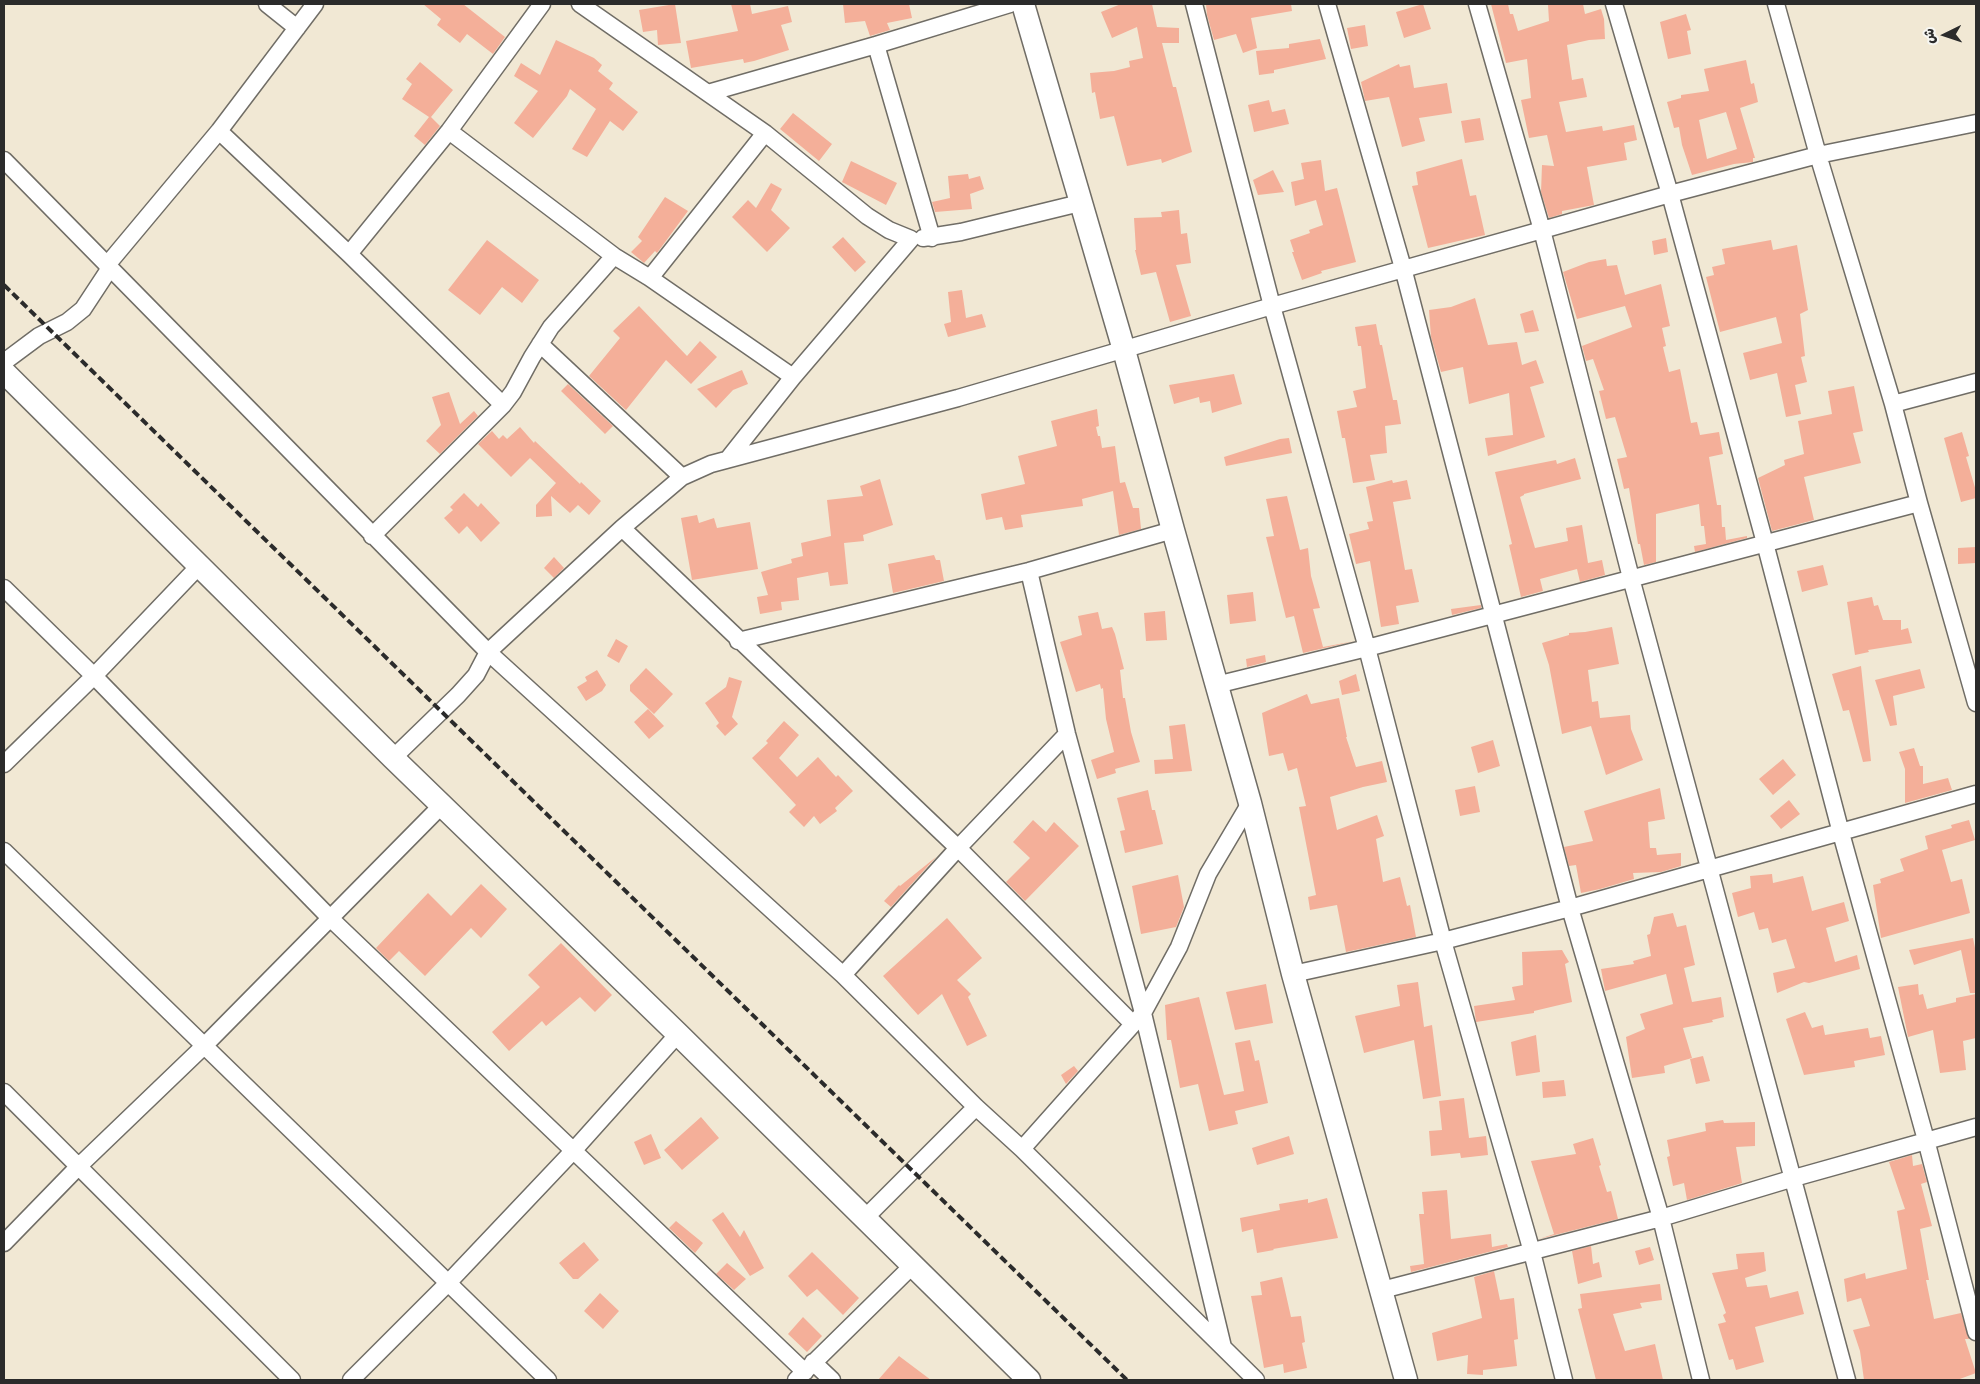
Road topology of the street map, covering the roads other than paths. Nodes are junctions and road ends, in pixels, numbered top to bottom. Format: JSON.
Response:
{"nodes":[{"id":1,"x":267,"y":4,"type":"edge"},
{"id":2,"x":315,"y":4,"type":"edge"},
{"id":3,"x":542,"y":4,"type":"edge"},
{"id":4,"x":580,"y":4,"type":"edge"},
{"id":5,"x":1010,"y":4,"type":"edge"},
{"id":6,"x":1023,"y":4,"type":"edge"},
{"id":7,"x":1194,"y":4,"type":"edge"},
{"id":8,"x":1327,"y":4,"type":"edge"},
{"id":9,"x":1477,"y":4,"type":"edge"},
{"id":10,"x":1614,"y":4,"type":"edge"},
{"id":11,"x":1776,"y":4,"type":"edge"},
{"id":12,"x":297,"y":28,"type":"junction"},
{"id":13,"x":876,"y":46,"type":"junction"},
{"id":14,"x":708,"y":93,"type":"junction"},
{"id":15,"x":1976,"y":123,"type":"edge"},
{"id":16,"x":219,"y":131,"type":"junction"},
{"id":17,"x":449,"y":131,"type":"junction"},
{"id":18,"x":765,"y":133,"type":"junction"},
{"id":19,"x":1818,"y":155,"type":"junction"},
{"id":20,"x":4,"y":160,"type":"edge"},
{"id":21,"x":1670,"y":194,"type":"junction"},
{"id":22,"x":1080,"y":203,"type":"junction"},
{"id":23,"x":1542,"y":230,"type":"junction"},
{"id":24,"x":932,"y":238,"type":"junction"},
{"id":25,"x":911,"y":239,"type":"junction"},
{"id":26,"x":349,"y":254,"type":"junction"},
{"id":27,"x":614,"y":256,"type":"junction"},
{"id":28,"x":107,"y":266,"type":"junction"},
{"id":29,"x":1403,"y":268,"type":"junction"},
{"id":30,"x":650,"y":278,"type":"junction"},
{"id":31,"x":1272,"y":306,"type":"junction"},
{"id":32,"x":540,"y":344,"type":"junction"},
{"id":33,"x":1124,"y":350,"type":"junction"},
{"id":34,"x":4,"y":362,"type":"edge"},
{"id":35,"x":4,"y":372,"type":"edge"},
{"id":36,"x":793,"y":377,"type":"junction"},
{"id":37,"x":1976,"y":382,"type":"edge"},
{"id":38,"x":1893,"y":404,"type":"junction"},
{"id":39,"x":503,"y":405,"type":"junction"},
{"id":40,"x":728,"y":459,"type":"junction"},
{"id":41,"x":682,"y":477,"type":"junction"},
{"id":42,"x":1919,"y":503,"type":"junction"},
{"id":43,"x":622,"y":528,"type":"junction"},
{"id":44,"x":1173,"y":530,"type":"junction"},
{"id":45,"x":372,"y":536,"type":"junction"},
{"id":46,"x":1765,"y":543,"type":"junction"},
{"id":47,"x":199,"y":566,"type":"junction"},
{"id":48,"x":1028,"y":571,"type":"junction"},
{"id":49,"x":1631,"y":578,"type":"junction"},
{"id":50,"x":4,"y":588,"type":"edge"},
{"id":51,"x":1494,"y":614,"type":"junction"},
{"id":52,"x":738,"y":640,"type":"junction"},
{"id":53,"x":1367,"y":648,"type":"junction"},
{"id":54,"x":488,"y":652,"type":"junction"},
{"id":55,"x":94,"y":676,"type":"junction"},
{"id":56,"x":1216,"y":685,"type":"junction"},
{"id":57,"x":1976,"y":702,"type":"edge"},
{"id":58,"x":1067,"y":734,"type":"junction"},
{"id":59,"x":393,"y":758,"type":"junction"},
{"id":60,"x":4,"y":764,"type":"edge"},
{"id":61,"x":1976,"y":794,"type":"edge"},
{"id":62,"x":1250,"y":803,"type":"junction"},
{"id":63,"x":442,"y":805,"type":"junction"},
{"id":64,"x":1841,"y":833,"type":"junction"},
{"id":65,"x":958,"y":848,"type":"junction"},
{"id":66,"x":4,"y":851,"type":"edge"},
{"id":67,"x":1709,"y":870,"type":"junction"},
{"id":68,"x":1570,"y":908,"type":"junction"},
{"id":69,"x":330,"y":918,"type":"junction"},
{"id":70,"x":1443,"y":941,"type":"junction"},
{"id":71,"x":1293,"y":974,"type":"junction"},
{"id":72,"x":843,"y":975,"type":"junction"},
{"id":73,"x":1138,"y":1018,"type":"junction"},
{"id":74,"x":678,"y":1034,"type":"junction"},
{"id":75,"x":204,"y":1046,"type":"junction"},
{"id":76,"x":4,"y":1092,"type":"edge"},
{"id":77,"x":976,"y":1107,"type":"junction"},
{"id":78,"x":1976,"y":1127,"type":"edge"},
{"id":79,"x":1926,"y":1140,"type":"junction"},
{"id":80,"x":1022,"y":1149,"type":"junction"},
{"id":81,"x":574,"y":1150,"type":"junction"},
{"id":82,"x":78,"y":1166,"type":"junction"},
{"id":83,"x":1794,"y":1178,"type":"junction"},
{"id":84,"x":864,"y":1218,"type":"junction"},
{"id":85,"x":1661,"y":1218,"type":"junction"},
{"id":86,"x":4,"y":1243,"type":"edge"},
{"id":87,"x":1532,"y":1252,"type":"junction"},
{"id":88,"x":912,"y":1266,"type":"junction"},
{"id":89,"x":448,"y":1283,"type":"junction"},
{"id":90,"x":1382,"y":1290,"type":"junction"},
{"id":91,"x":1976,"y":1332,"type":"edge"},
{"id":92,"x":1223,"y":1347,"type":"junction"},
{"id":93,"x":805,"y":1371,"type":"edge"},
{"id":94,"x":292,"y":1380,"type":"edge"},
{"id":95,"x":351,"y":1380,"type":"edge"},
{"id":96,"x":548,"y":1380,"type":"edge"},
{"id":97,"x":832,"y":1380,"type":"edge"},
{"id":98,"x":1029,"y":1380,"type":"edge"},
{"id":99,"x":1256,"y":1380,"type":"edge"},
{"id":100,"x":1406,"y":1380,"type":"edge"},
{"id":101,"x":1564,"y":1380,"type":"edge"},
{"id":102,"x":1701,"y":1380,"type":"edge"},
{"id":103,"x":1847,"y":1380,"type":"edge"}],
"edges":[{"from":1,"to":12,"type":"street"},
{"from":2,"to":12,"type":"street"},
{"from":3,"to":17,"type":"street"},
{"from":4,"to":14,"type":"street"},
{"from":5,"to":13,"type":"street"},
{"from":6,"to":22,"type":"main road"},
{"from":7,"to":31,"type":"street"},
{"from":8,"to":29,"type":"street"},
{"from":9,"to":23,"type":"street"},
{"from":10,"to":21,"type":"street"},
{"from":11,"to":19,"type":"street"},
{"from":12,"to":16,"type":"street"},
{"from":13,"to":14,"type":"street"},
{"from":13,"to":24,"type":"street"},
{"from":14,"to":18,"type":"street"},
{"from":15,"to":19,"type":"street"},
{"from":16,"to":26,"type":"street"},
{"from":16,"to":28,"type":"street"},
{"from":17,"to":26,"type":"street"},
{"from":17,"to":27,"type":"street"},
{"from":18,"to":25,"type":"street"},
{"from":18,"to":30,"type":"street"},
{"from":19,"to":21,"type":"street"},
{"from":19,"to":38,"type":"street"},
{"from":20,"to":28,"type":"street"},
{"from":21,"to":23,"type":"street"},
{"from":21,"to":46,"type":"street"},
{"from":22,"to":24,"type":"street"},
{"from":22,"to":33,"type":"main road"},
{"from":23,"to":29,"type":"street"},
{"from":23,"to":49,"type":"street"},
{"from":24,"to":25,"type":"street"},
{"from":25,"to":36,"type":"street"},
{"from":26,"to":39,"type":"street"},
{"from":27,"to":30,"type":"street"},
{"from":27,"to":32,"type":"street"},
{"from":28,"to":34,"type":"street"},
{"from":28,"to":45,"type":"street"},
{"from":29,"to":31,"type":"street"},
{"from":29,"to":51,"type":"street"},
{"from":30,"to":36,"type":"street"},
{"from":31,"to":33,"type":"street"},
{"from":31,"to":53,"type":"street"},
{"from":32,"to":39,"type":"street"},
{"from":32,"to":41,"type":"street"},
{"from":33,"to":40,"type":"street"},
{"from":33,"to":44,"type":"main road"},
{"from":35,"to":47,"type":"main road"},
{"from":36,"to":40,"type":"street"},
{"from":37,"to":38,"type":"street"},
{"from":38,"to":42,"type":"street"},
{"from":39,"to":45,"type":"street"},
{"from":40,"to":41,"type":"street"},
{"from":41,"to":43,"type":"street"},
{"from":42,"to":46,"type":"street"},
{"from":42,"to":57,"type":"street"},
{"from":43,"to":52,"type":"street"},
{"from":43,"to":54,"type":"street"},
{"from":44,"to":48,"type":"street"},
{"from":44,"to":56,"type":"main road"},
{"from":45,"to":54,"type":"street"},
{"from":46,"to":49,"type":"street"},
{"from":46,"to":64,"type":"street"},
{"from":47,"to":55,"type":"street"},
{"from":47,"to":59,"type":"main road"},
{"from":48,"to":52,"type":"street"},
{"from":48,"to":58,"type":"street"},
{"from":49,"to":51,"type":"street"},
{"from":49,"to":67,"type":"street"},
{"from":50,"to":55,"type":"street"},
{"from":51,"to":53,"type":"street"},
{"from":51,"to":68,"type":"street"},
{"from":52,"to":65,"type":"street"},
{"from":53,"to":56,"type":"street"},
{"from":53,"to":70,"type":"street"},
{"from":54,"to":59,"type":"street"},
{"from":54,"to":72,"type":"street"},
{"from":55,"to":60,"type":"street"},
{"from":55,"to":69,"type":"street"},
{"from":56,"to":62,"type":"main road"},
{"from":58,"to":65,"type":"street"},
{"from":58,"to":73,"type":"street"},
{"from":59,"to":63,"type":"main road"},
{"from":61,"to":64,"type":"street"},
{"from":62,"to":71,"type":"main road"},
{"from":62,"to":73,"type":"street"},
{"from":63,"to":69,"type":"street"},
{"from":63,"to":74,"type":"main road"},
{"from":64,"to":67,"type":"street"},
{"from":64,"to":79,"type":"street"},
{"from":65,"to":72,"type":"street"},
{"from":65,"to":73,"type":"street"},
{"from":66,"to":75,"type":"street"},
{"from":67,"to":68,"type":"street"},
{"from":67,"to":83,"type":"street"},
{"from":68,"to":70,"type":"street"},
{"from":68,"to":85,"type":"street"},
{"from":69,"to":75,"type":"street"},
{"from":69,"to":81,"type":"street"},
{"from":70,"to":71,"type":"street"},
{"from":70,"to":87,"type":"street"},
{"from":71,"to":90,"type":"main road"},
{"from":72,"to":77,"type":"street"},
{"from":73,"to":80,"type":"street"},
{"from":73,"to":92,"type":"street"},
{"from":74,"to":81,"type":"street"},
{"from":74,"to":84,"type":"main road"},
{"from":75,"to":82,"type":"street"},
{"from":75,"to":89,"type":"street"},
{"from":76,"to":82,"type":"street"},
{"from":77,"to":80,"type":"street"},
{"from":77,"to":84,"type":"street"},
{"from":78,"to":79,"type":"street"},
{"from":79,"to":83,"type":"street"},
{"from":79,"to":91,"type":"street"},
{"from":80,"to":92,"type":"street"},
{"from":81,"to":89,"type":"street"},
{"from":81,"to":93,"type":"street"},
{"from":82,"to":86,"type":"street"},
{"from":82,"to":94,"type":"street"},
{"from":83,"to":85,"type":"street"},
{"from":83,"to":103,"type":"street"},
{"from":84,"to":88,"type":"main road"},
{"from":85,"to":87,"type":"street"},
{"from":85,"to":102,"type":"street"},
{"from":87,"to":90,"type":"street"},
{"from":87,"to":101,"type":"street"},
{"from":88,"to":93,"type":"street"},
{"from":88,"to":98,"type":"main road"},
{"from":89,"to":95,"type":"street"},
{"from":89,"to":96,"type":"street"},
{"from":90,"to":100,"type":"main road"},
{"from":92,"to":99,"type":"street"},
{"from":93,"to":97,"type":"street"}]}
